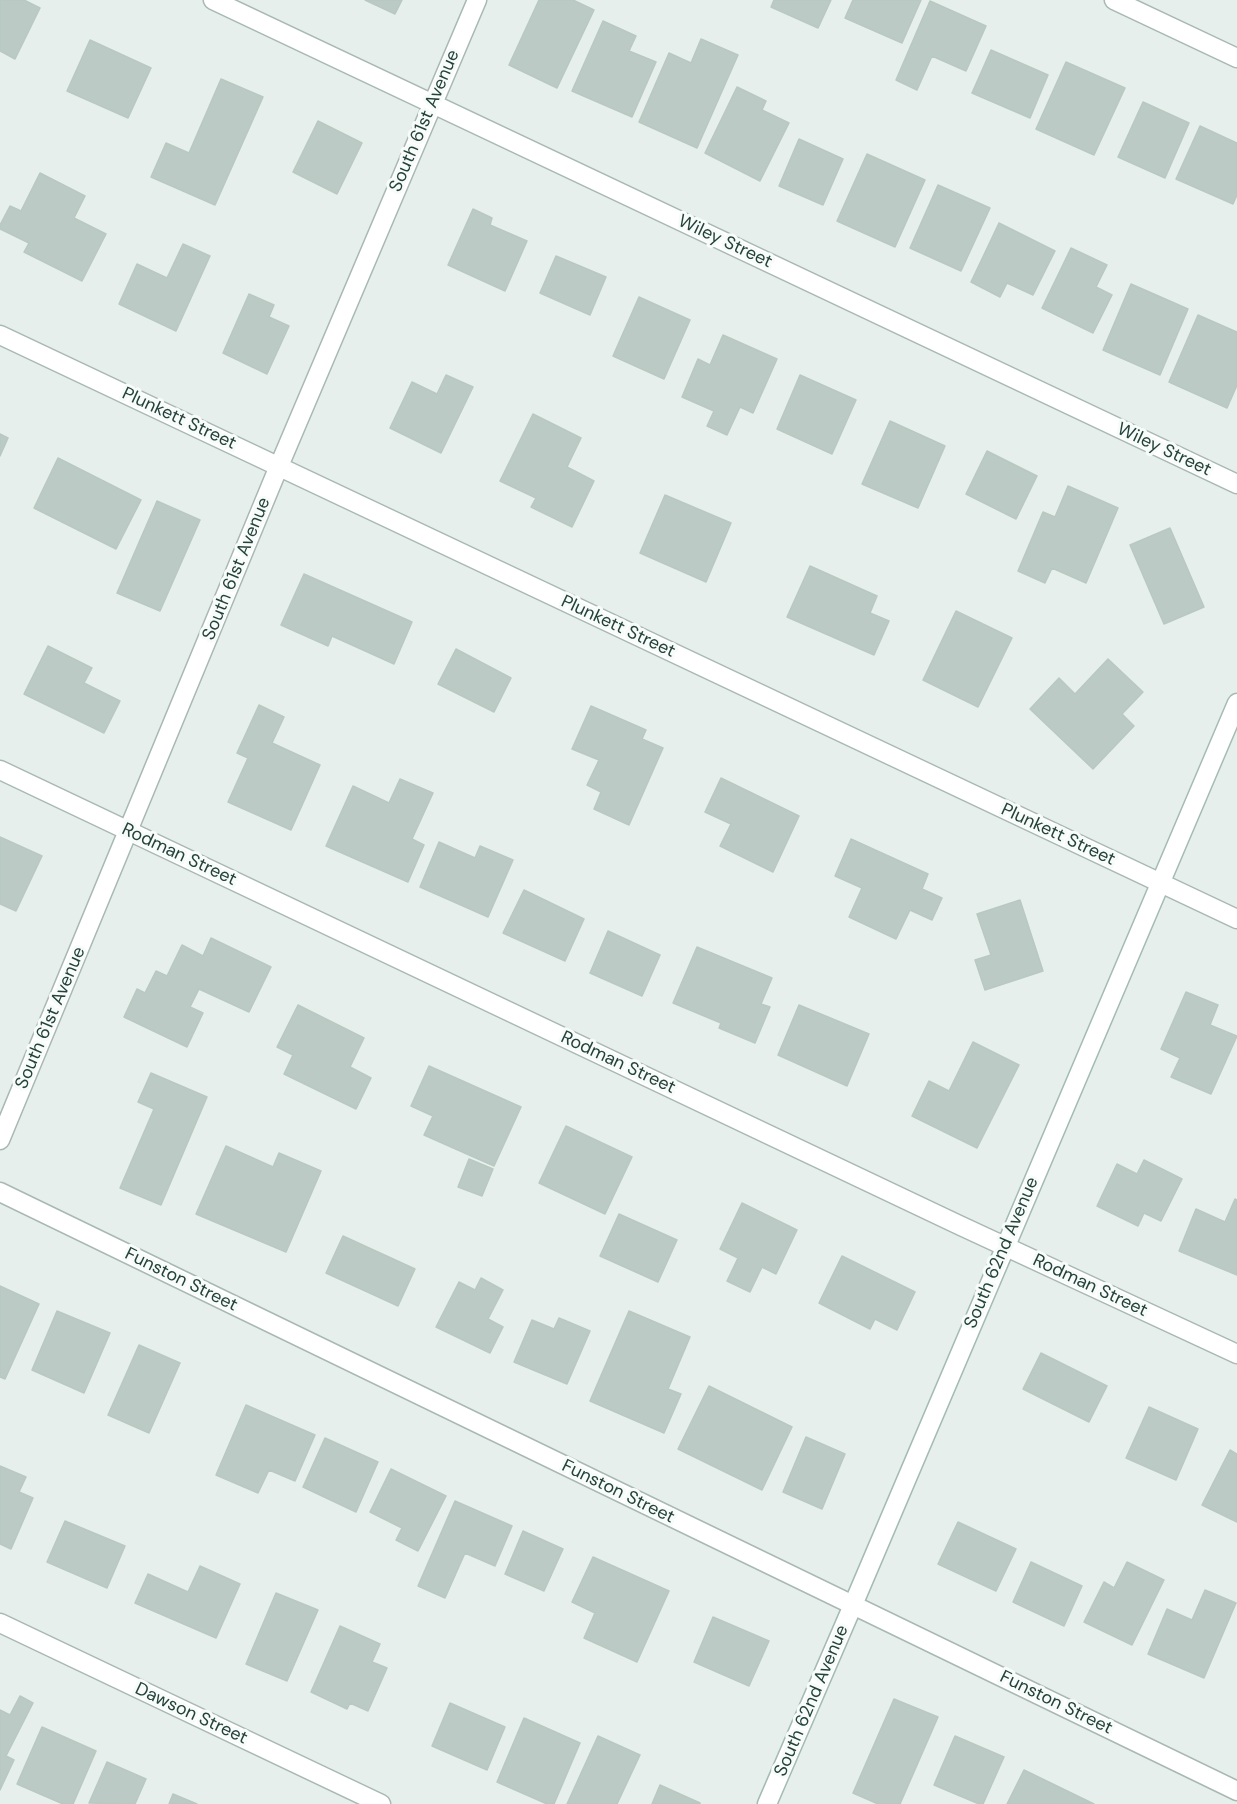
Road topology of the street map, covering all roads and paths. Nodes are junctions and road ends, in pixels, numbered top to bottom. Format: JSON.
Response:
{"nodes":[{"id":1,"x":213,"y":0,"type":"edge"},
{"id":2,"x":477,"y":0,"type":"edge"},
{"id":3,"x":1114,"y":0,"type":"edge"},
{"id":4,"x":1237,"y":58,"type":"edge"},
{"id":5,"x":433,"y":104,"type":"junction"},
{"id":6,"x":0,"y":335,"type":"edge"},
{"id":7,"x":279,"y":466,"type":"junction"},
{"id":8,"x":1237,"y":484,"type":"edge"},
{"id":9,"x":1237,"y":703,"type":"edge"},
{"id":10,"x":0,"y":770,"type":"edge"},
{"id":11,"x":129,"y":831,"type":"junction"},
{"id":12,"x":1160,"y":884,"type":"junction"},
{"id":13,"x":1237,"y":920,"type":"edge"},
{"id":14,"x":0,"y":1140,"type":"edge"},
{"id":15,"x":0,"y":1192,"type":"edge"},
{"id":16,"x":1004,"y":1246,"type":"junction"},
{"id":17,"x":1237,"y":1354,"type":"edge"},
{"id":18,"x":853,"y":1605,"type":"junction"},
{"id":19,"x":0,"y":1623,"type":"edge"},
{"id":20,"x":1237,"y":1791,"type":"edge"},
{"id":21,"x":381,"y":1804,"type":"edge"},
{"id":22,"x":767,"y":1804,"type":"edge"}],
"edges":[{"from":1,"to":5,"type":"street","name":"Wiley Street"},
{"from":2,"to":5,"type":"street","name":"South 61st Avenue"},
{"from":3,"to":4,"type":"street"},
{"from":5,"to":7,"type":"street","name":"South 61st Avenue"},
{"from":5,"to":8,"type":"street","name":"Wiley Street"},
{"from":6,"to":7,"type":"street","name":"Plunkett Street"},
{"from":7,"to":11,"type":"street","name":"South 61st Avenue"},
{"from":7,"to":12,"type":"street","name":"Plunkett Street"},
{"from":9,"to":12,"type":"street","name":"South 62nd Avenue"},
{"from":10,"to":11,"type":"street","name":"Rodman Street"},
{"from":11,"to":14,"type":"street","name":"South 61st Avenue"},
{"from":11,"to":16,"type":"street","name":"Rodman Street"},
{"from":12,"to":13,"type":"street","name":"Plunkett Street"},
{"from":12,"to":16,"type":"street","name":"South 62nd Avenue"},
{"from":15,"to":18,"type":"street","name":"Funston Street"},
{"from":16,"to":17,"type":"street","name":"Rodman Street"},
{"from":16,"to":18,"type":"street","name":"South 62nd Avenue"},
{"from":18,"to":20,"type":"street","name":"Funston Street"},
{"from":18,"to":22,"type":"street","name":"South 62nd Avenue"},
{"from":19,"to":21,"type":"street","name":"Dawson Street"}]}
